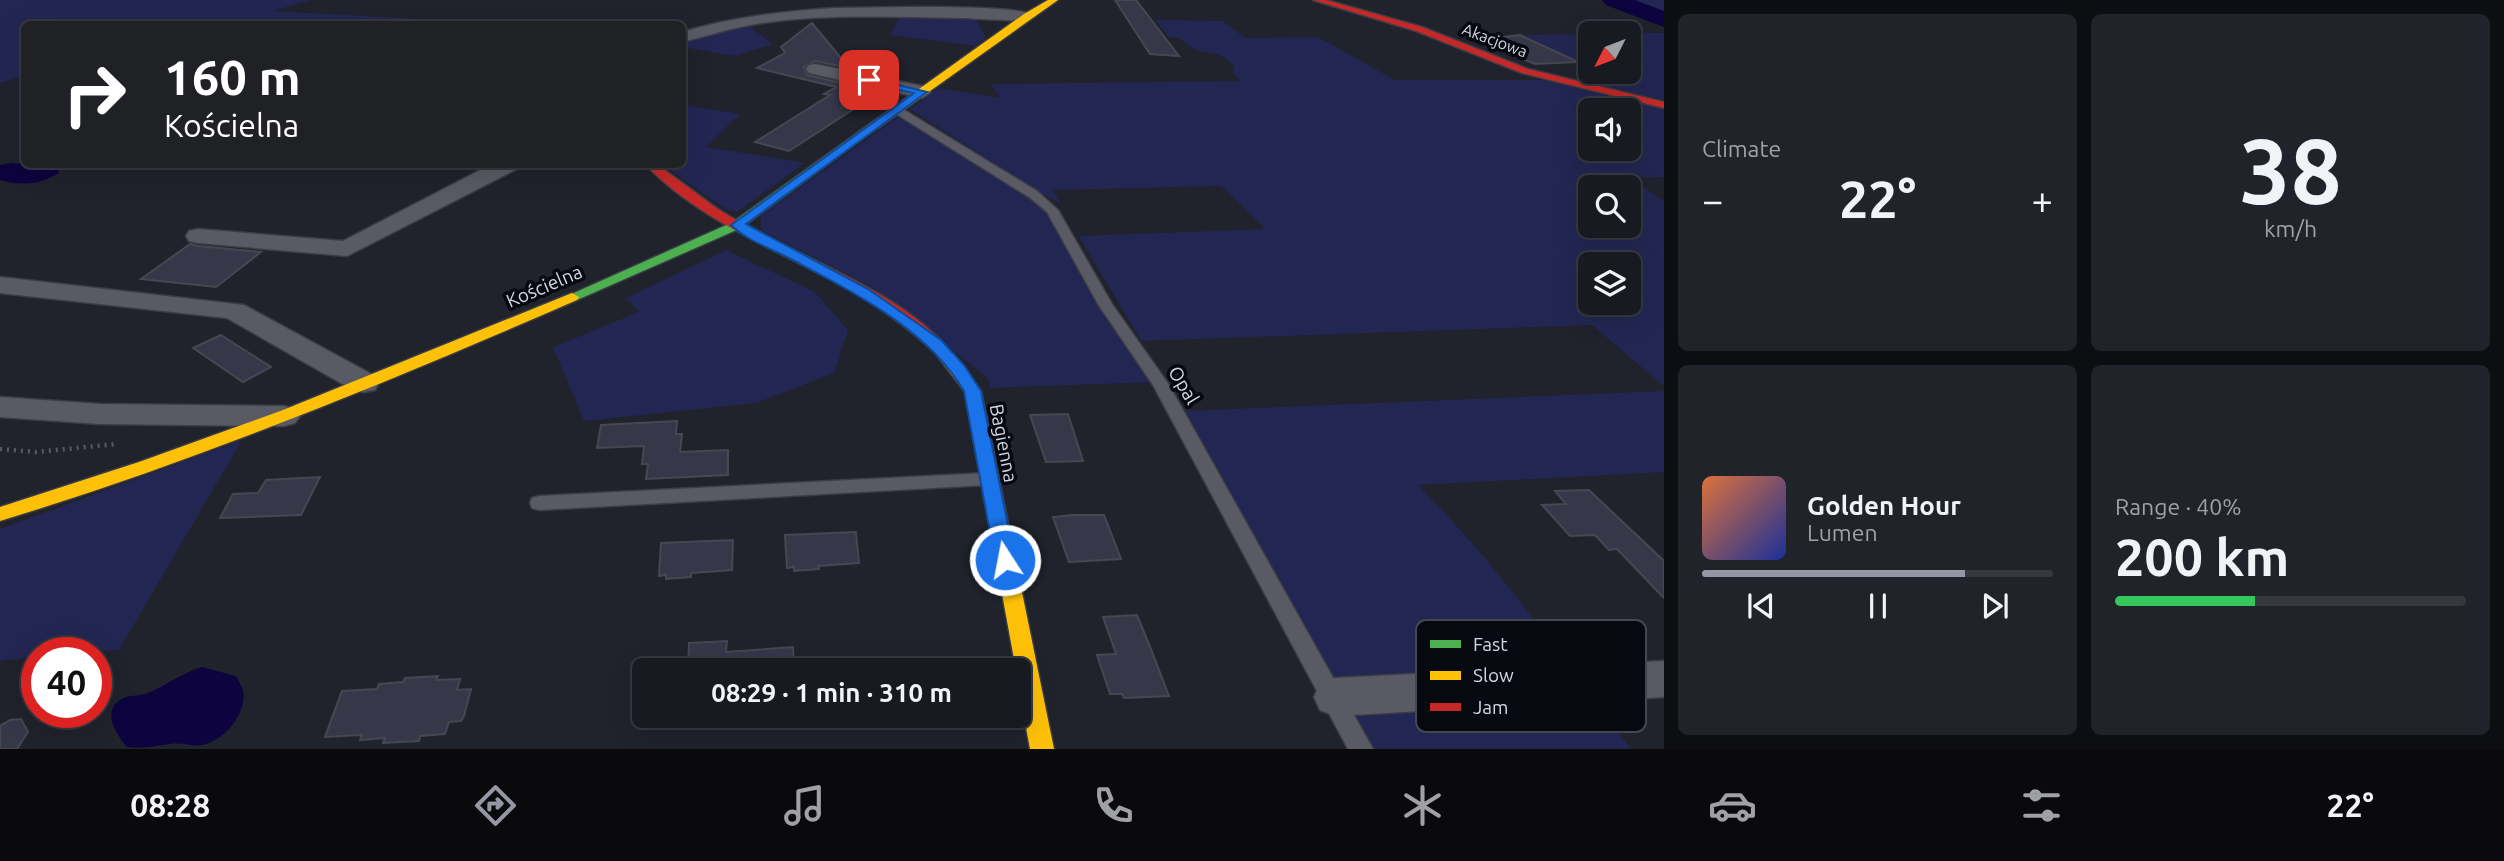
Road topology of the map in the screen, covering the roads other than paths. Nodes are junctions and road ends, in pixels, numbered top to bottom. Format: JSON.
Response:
{"nodes":[{"id":1,"x":1054,"y":0,"type":"edge"},
{"id":2,"x":1317,"y":0,"type":"edge"},
{"id":3,"x":992,"y":7,"type":"edge"},
{"id":4,"x":1027,"y":16,"type":"junction"},
{"id":5,"x":686,"y":36,"type":"edge"},
{"id":6,"x":815,"y":69,"type":"dead end"},
{"id":7,"x":922,"y":92,"type":"junction"},
{"id":8,"x":1664,"y":105,"type":"edge"},
{"id":9,"x":897,"y":110,"type":"junction"},
{"id":10,"x":501,"y":168,"type":"edge"},
{"id":11,"x":655,"y":168,"type":"edge"},
{"id":12,"x":737,"y":225,"type":"junction"},
{"id":13,"x":198,"y":236,"type":"dead end"},
{"id":14,"x":0,"y":285,"type":"edge"},
{"id":15,"x":364,"y":383,"type":"junction"},
{"id":16,"x":0,"y":407,"type":"edge"},
{"id":17,"x":284,"y":415,"type":"junction"},
{"id":18,"x":990,"y":479,"type":"junction"},
{"id":19,"x":539,"y":503,"type":"dead end"},
{"id":20,"x":0,"y":514,"type":"edge"},
{"id":21,"x":1664,"y":679,"type":"edge"},
{"id":22,"x":1646,"y":680,"type":"edge"},
{"id":23,"x":1416,"y":693,"type":"edge"},
{"id":24,"x":1335,"y":697,"type":"junction"},
{"id":25,"x":1042,"y":749,"type":"edge"},
{"id":26,"x":1361,"y":749,"type":"edge"}],
"edges":[{"from":1,"to":4,"type":"street","name":"Kościelna"},
{"from":2,"to":8,"type":"street","name":"Akacjowa"},
{"from":3,"to":4,"type":"street"},
{"from":3,"to":5,"type":"street"},
{"from":4,"to":7,"type":"street","name":"Kościelna"},
{"from":6,"to":7,"type":"street"},
{"from":7,"to":9,"type":"street","name":"Kościelna"},
{"from":9,"to":12,"type":"street","name":"Kościelna"},
{"from":9,"to":24,"type":"lane","name":"Opal"},
{"from":10,"to":13,"type":"street"},
{"from":11,"to":12,"type":"street","name":"Bagienna"},
{"from":12,"to":15,"type":"street","name":"Kościelna"},
{"from":12,"to":18,"type":"street","name":"Bagienna"},
{"from":14,"to":15,"type":"street"},
{"from":15,"to":17,"type":"street","name":"Kościelna"},
{"from":16,"to":17,"type":"street"},
{"from":17,"to":20,"type":"street","name":"Kościelna"},
{"from":18,"to":19,"type":"lane"},
{"from":18,"to":25,"type":"street","name":"Bagienna"},
{"from":21,"to":22,"type":"street"},
{"from":23,"to":24,"type":"street"},
{"from":24,"to":26,"type":"lane","name":"Opal"}]}
